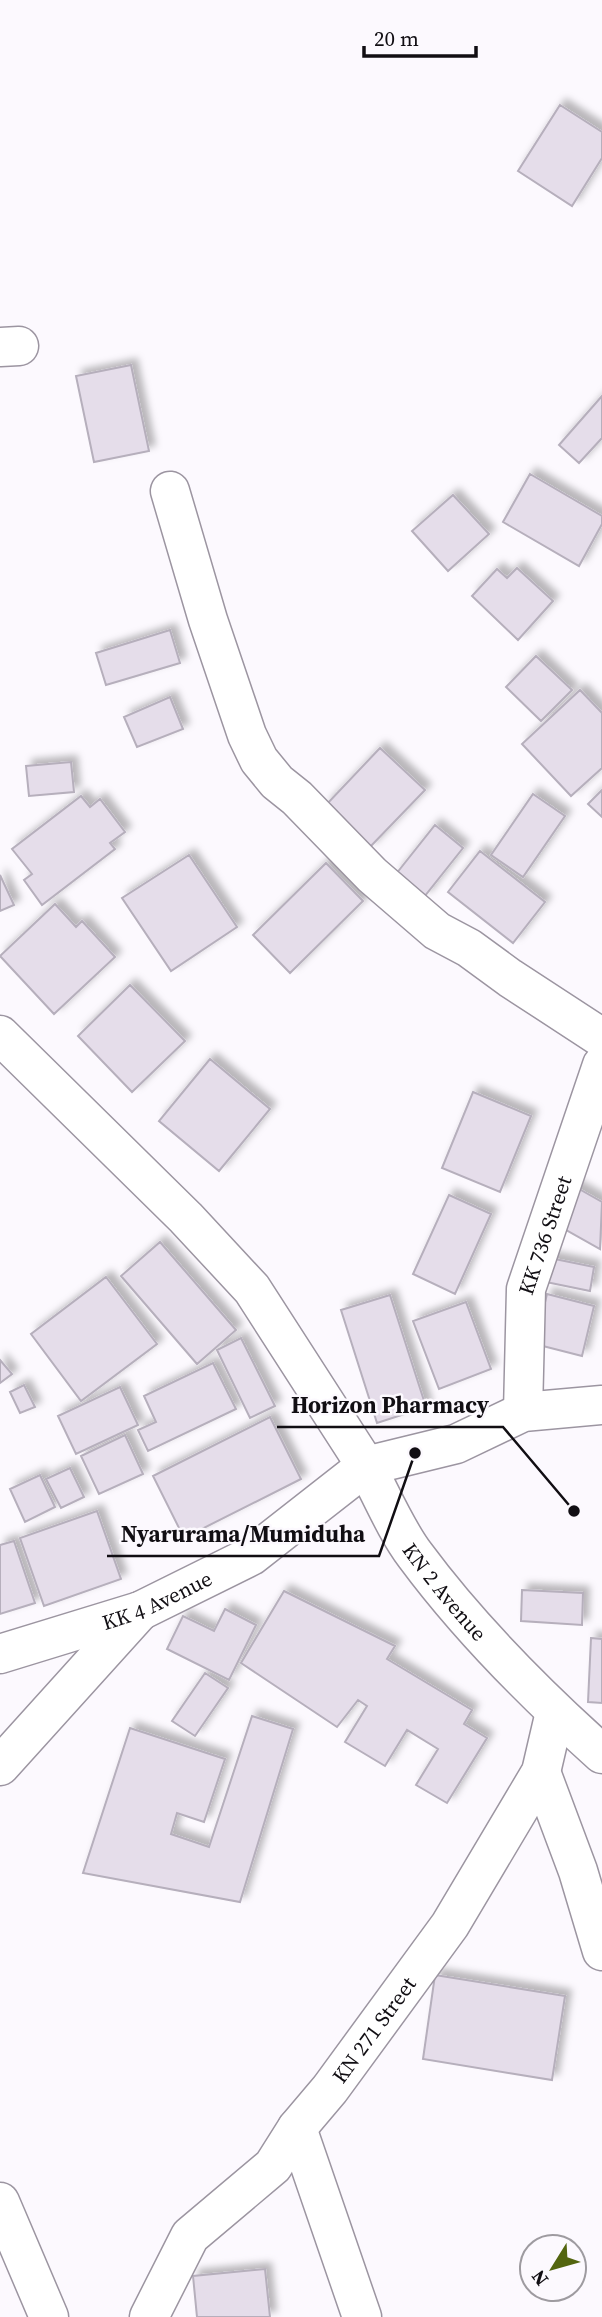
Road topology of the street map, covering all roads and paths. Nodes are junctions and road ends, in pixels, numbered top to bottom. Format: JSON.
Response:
{"nodes":[{"id":1,"x":170,"y":491,"type":"dead end"},
{"id":2,"x":0,"y":1035,"type":"edge"},
{"id":3,"x":602,"y":1038,"type":"edge"},
{"id":4,"x":602,"y":1065,"type":"edge"},
{"id":5,"x":602,"y":1405,"type":"edge"},
{"id":6,"x":523,"y":1412,"type":"junction"},
{"id":7,"x":366,"y":1466,"type":"junction"},
{"id":8,"x":140,"y":1611,"type":"junction"},
{"id":9,"x":0,"y":1654,"type":"edge"},
{"id":10,"x":555,"y":1712,"type":"junction"},
{"id":11,"x":602,"y":1754,"type":"edge"},
{"id":12,"x":0,"y":1766,"type":"edge"},
{"id":13,"x":541,"y":1772,"type":"junction"},
{"id":14,"x":602,"y":1951,"type":"edge"},
{"id":15,"x":297,"y":2128,"type":"junction"},
{"id":16,"x":0,"y":2202,"type":"edge"},
{"id":17,"x":49,"y":2317,"type":"edge"},
{"id":18,"x":149,"y":2317,"type":"edge"},
{"id":19,"x":362,"y":2317,"type":"edge"}],
"edges":[{"from":1,"to":3,"type":"street"},
{"from":2,"to":7,"type":"street","name":"KN 2 Avenue"},
{"from":4,"to":6,"type":"street","name":"KK 736 Street"},
{"from":5,"to":6,"type":"street"},
{"from":6,"to":7,"type":"street"},
{"from":7,"to":8,"type":"street","name":"KK 4 Avenue"},
{"from":7,"to":10,"type":"street","name":"KN 2 Avenue"},
{"from":8,"to":9,"type":"street","name":"KK 4 Avenue"},
{"from":8,"to":12,"type":"street"},
{"from":10,"to":11,"type":"street","name":"KN 2 Avenue"},
{"from":10,"to":13,"type":"street","name":"KN 271 Street"},
{"from":13,"to":14,"type":"street"},
{"from":13,"to":15,"type":"street","name":"KN 271 Street"},
{"from":15,"to":18,"type":"street","name":"KN 271 Street"},
{"from":15,"to":19,"type":"street"},
{"from":16,"to":17,"type":"street"}]}
